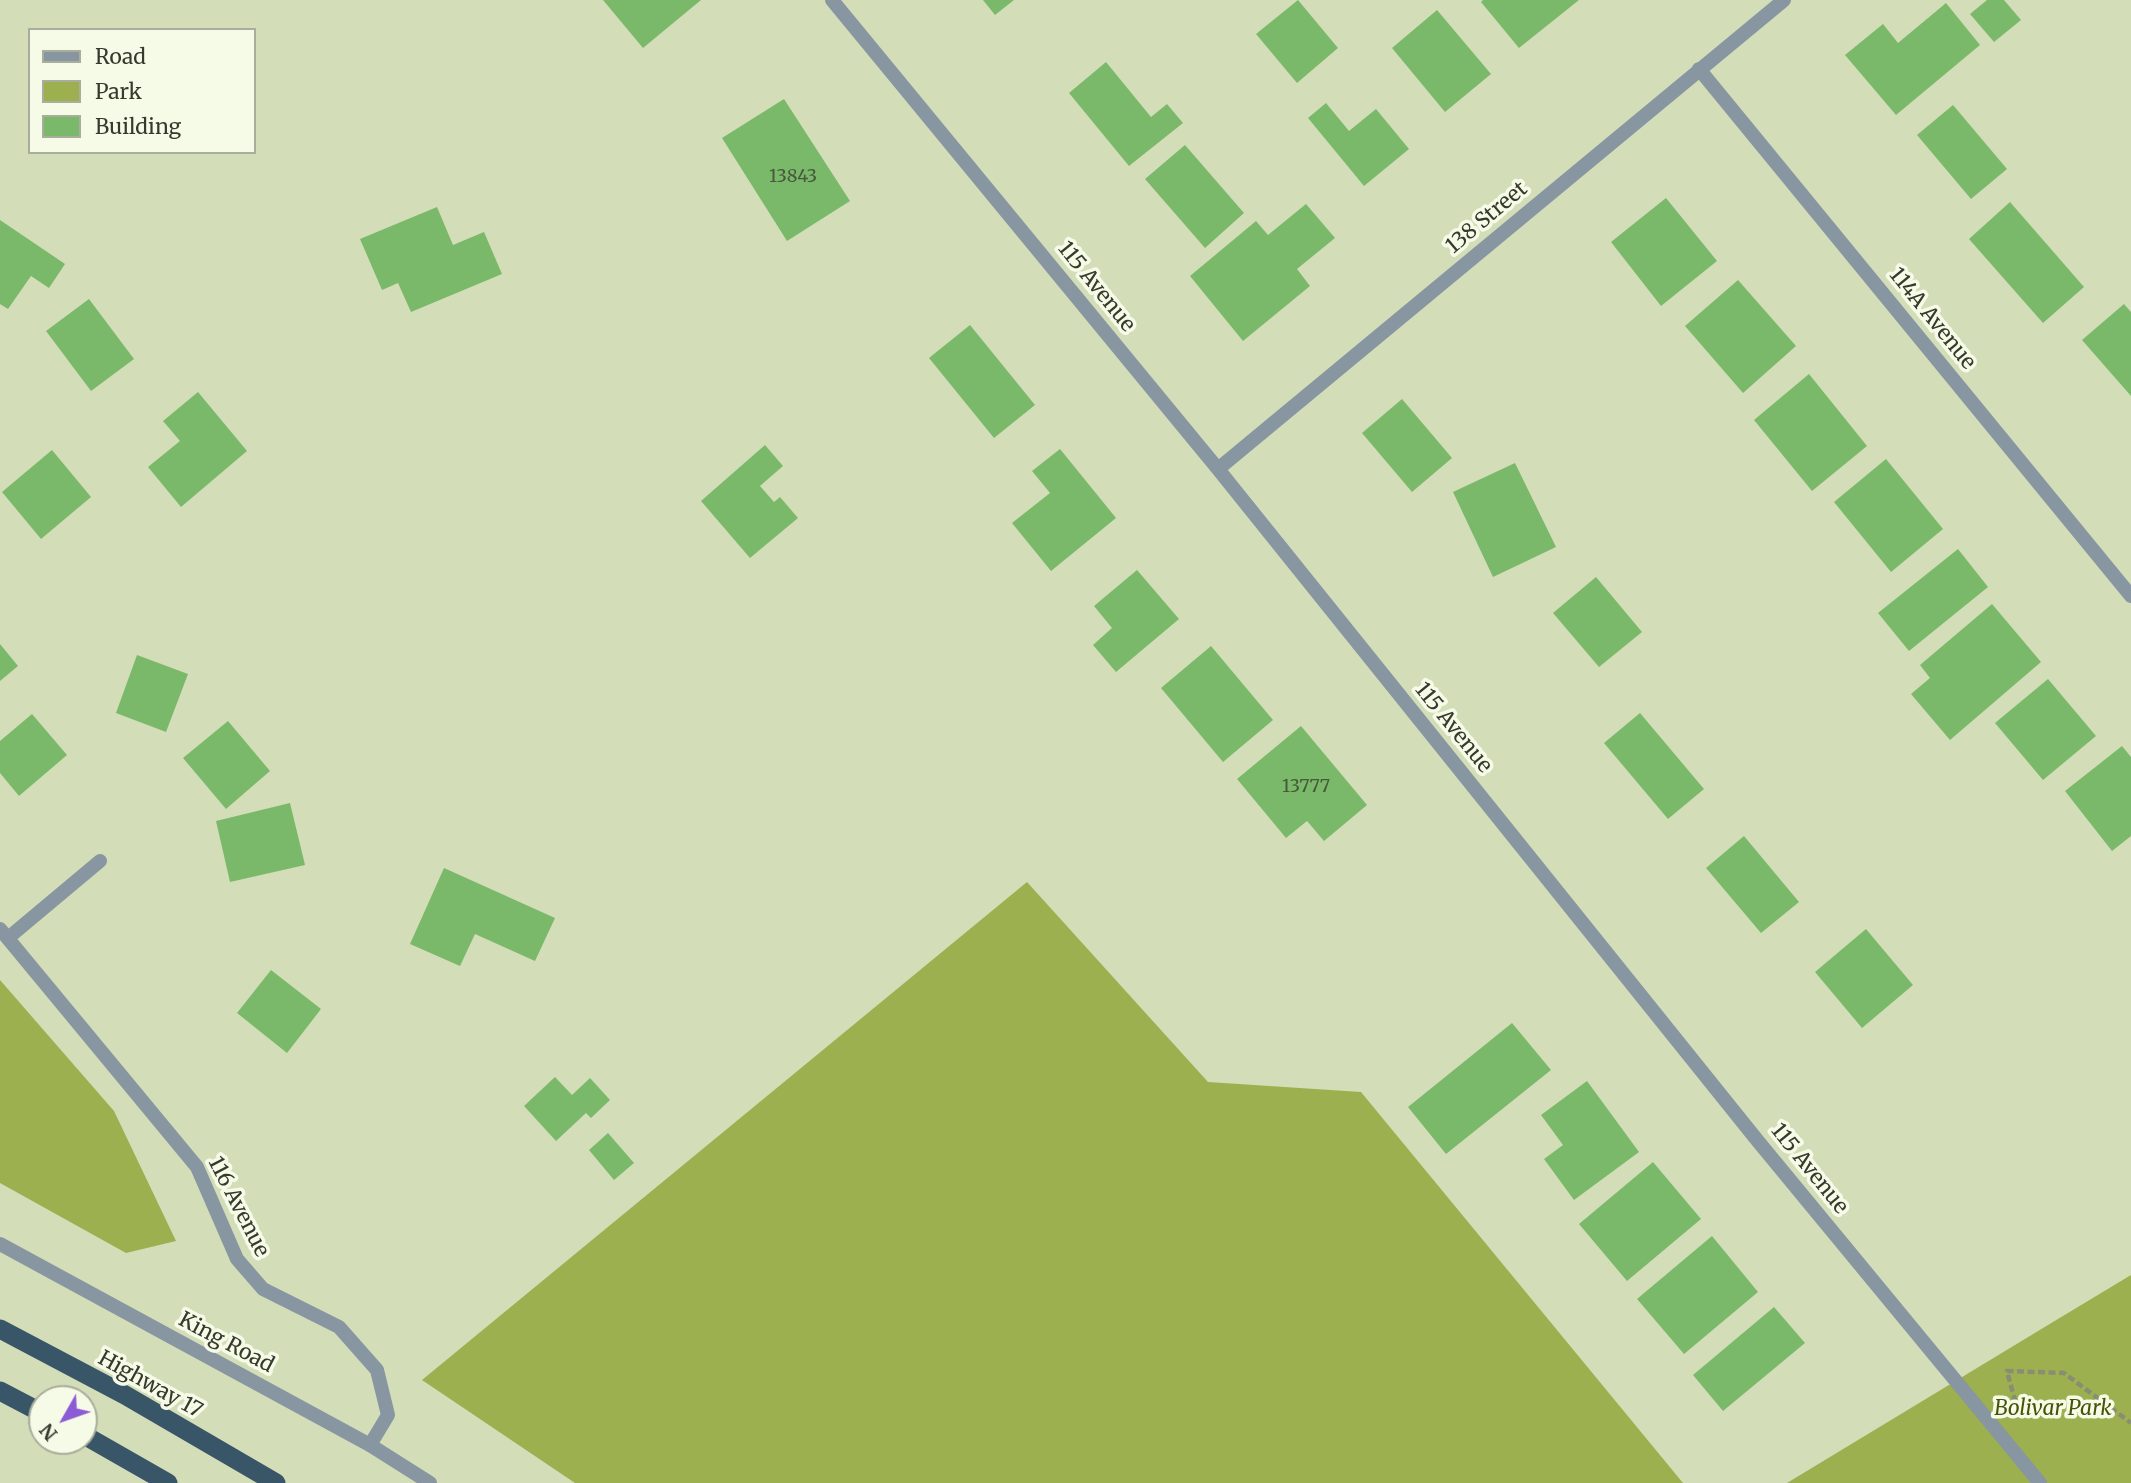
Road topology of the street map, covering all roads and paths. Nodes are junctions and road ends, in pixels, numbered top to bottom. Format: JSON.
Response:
{"nodes":[{"id":1,"x":832,"y":0,"type":"edge"},
{"id":2,"x":1784,"y":0,"type":"edge"},
{"id":3,"x":1699,"y":69,"type":"junction"},
{"id":4,"x":1218,"y":469,"type":"junction"},
{"id":5,"x":2131,"y":596,"type":"edge"},
{"id":6,"x":100,"y":861,"type":"dead end"},
{"id":7,"x":4,"y":934,"type":"edge"},
{"id":8,"x":0,"y":1244,"type":"edge"},
{"id":9,"x":0,"y":1329,"type":"edge"},
{"id":10,"x":0,"y":1391,"type":"edge"},
{"id":11,"x":28,"y":1406,"type":"edge"},
{"id":12,"x":2131,"y":1423,"type":"edge"},
{"id":13,"x":98,"y":1443,"type":"edge"},
{"id":14,"x":2006,"y":1443,"type":"junction"},
{"id":15,"x":370,"y":1445,"type":"junction"},
{"id":16,"x":168,"y":1483,"type":"edge"},
{"id":17,"x":276,"y":1483,"type":"edge"},
{"id":18,"x":430,"y":1483,"type":"edge"},
{"id":19,"x":2040,"y":1483,"type":"edge"}],
"edges":[{"from":1,"to":4,"type":"street","name":"115 Avenue"},
{"from":2,"to":3,"type":"street","name":"138 Street"},
{"from":3,"to":4,"type":"street","name":"138 Street"},
{"from":3,"to":5,"type":"street","name":"114A Avenue"},
{"from":4,"to":14,"type":"street","name":"115 Avenue"},
{"from":6,"to":7,"type":"street","name":"116 Avenue"},
{"from":7,"to":15,"type":"street","name":"116 Avenue"},
{"from":8,"to":15,"type":"street","name":"King Road"},
{"from":9,"to":17,"type":"highway","name":"Highway 17"},
{"from":10,"to":11,"type":"highway"},
{"from":12,"to":14,"type":"path"},
{"from":13,"to":16,"type":"highway"},
{"from":14,"to":19,"type":"street","name":"115 Avenue"},
{"from":15,"to":18,"type":"street","name":"King Road"}]}
